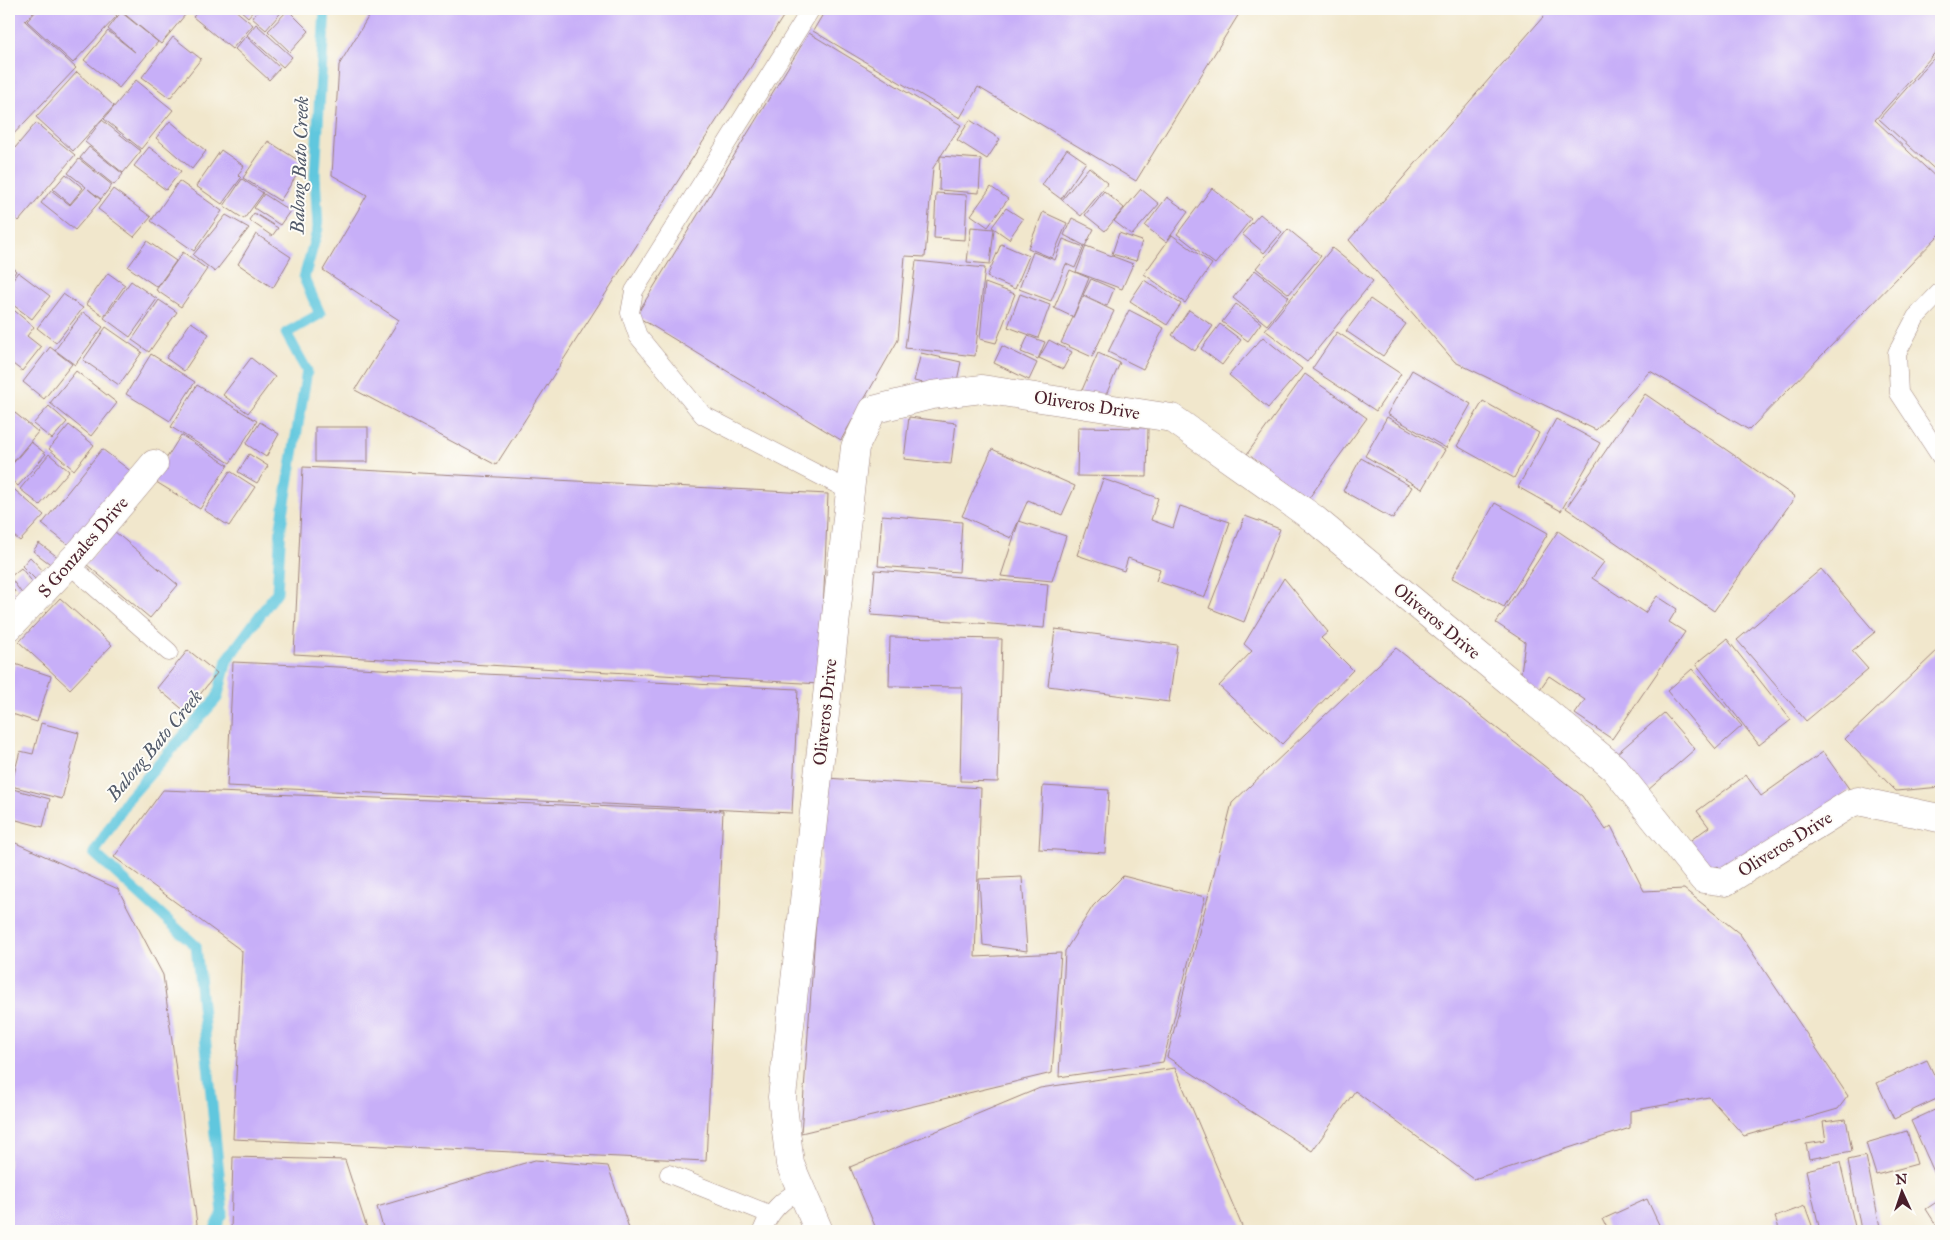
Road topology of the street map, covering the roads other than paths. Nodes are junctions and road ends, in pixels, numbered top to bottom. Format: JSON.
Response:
{"nodes":[{"id":1,"x":811,"y":9,"type":"edge"},
{"id":2,"x":1941,"y":291,"type":"edge"},
{"id":3,"x":1941,"y":458,"type":"edge"},
{"id":4,"x":154,"y":464,"type":"dead end"},
{"id":5,"x":850,"y":491,"type":"junction"},
{"id":6,"x":69,"y":564,"type":"junction"},
{"id":7,"x":9,"y":626,"type":"edge"},
{"id":8,"x":169,"y":652,"type":"dead end"},
{"id":9,"x":1939,"y":818,"type":"dead end"},
{"id":10,"x":669,"y":1174,"type":"dead end"},
{"id":11,"x":801,"y":1190,"type":"junction"},
{"id":12,"x":769,"y":1214,"type":"junction"},
{"id":13,"x":762,"y":1231,"type":"edge"},
{"id":14,"x":819,"y":1231,"type":"edge"}],
"edges":[{"from":1,"to":5,"type":"lane"},
{"from":2,"to":3,"type":"lane"},
{"from":4,"to":6,"type":"street","name":"S Gonzales Drive"},
{"from":5,"to":9,"type":"street","name":"Oliveros Drive"},
{"from":5,"to":11,"type":"street","name":"Oliveros Drive"},
{"from":6,"to":7,"type":"street","name":"S Gonzales Drive"},
{"from":6,"to":8,"type":"lane"},
{"from":10,"to":12,"type":"lane"},
{"from":11,"to":12,"type":"lane"},
{"from":11,"to":14,"type":"street","name":"Oliveros Drive"},
{"from":12,"to":13,"type":"lane"}]}
